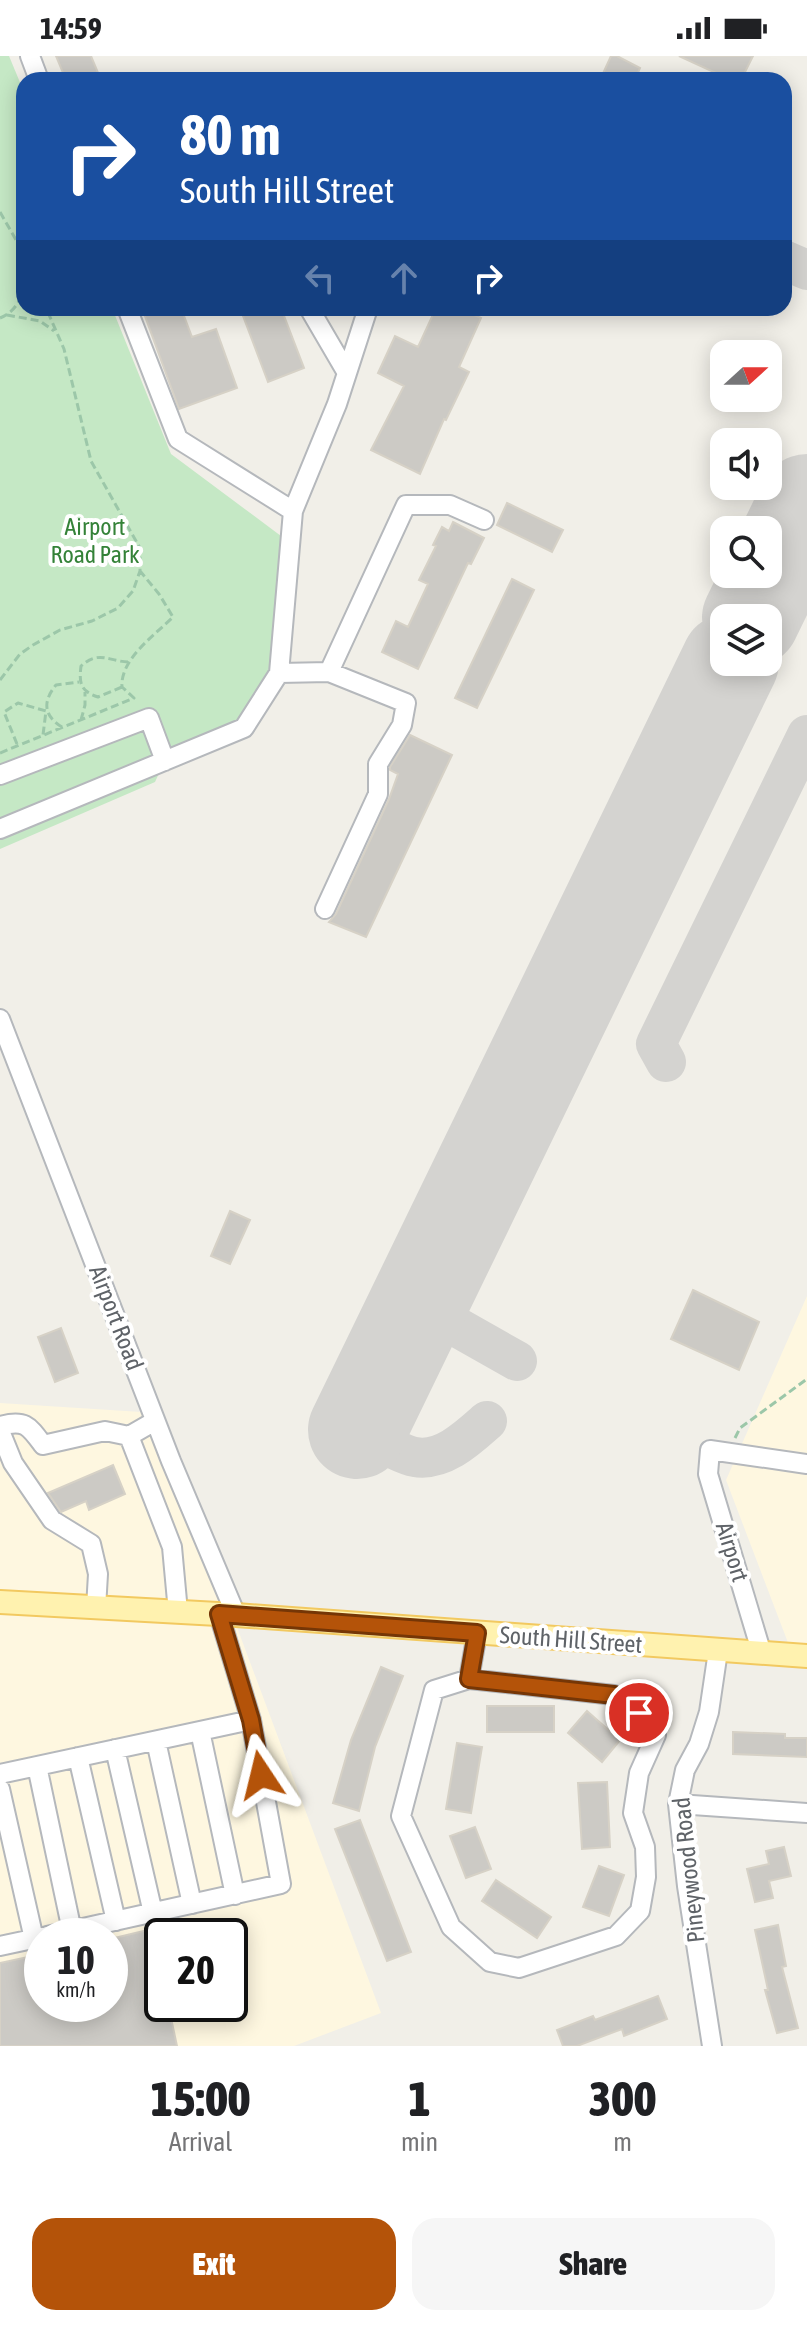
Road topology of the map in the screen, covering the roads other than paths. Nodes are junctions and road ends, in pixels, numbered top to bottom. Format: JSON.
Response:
{"nodes":[{"id":1,"x":130,"y":316,"type":"edge"},
{"id":2,"x":314,"y":316,"type":"edge"},
{"id":3,"x":365,"y":316,"type":"edge"},
{"id":4,"x":347,"y":373,"type":"junction"},
{"id":5,"x":293,"y":511,"type":"junction"},
{"id":6,"x":484,"y":520,"type":"dead end"},
{"id":7,"x":329,"y":672,"type":"junction"},
{"id":8,"x":279,"y":673,"type":"junction"},
{"id":9,"x":165,"y":761,"type":"junction"},
{"id":10,"x":0,"y":775,"type":"edge"},
{"id":11,"x":0,"y":828,"type":"edge"},
{"id":12,"x":325,"y":909,"type":"dead end"},
{"id":13,"x":0,"y":1019,"type":"edge"},
{"id":14,"x":155,"y":1421,"type":"junction"},
{"id":15,"x":0,"y":1429,"type":"edge"},
{"id":16,"x":129,"y":1436,"type":"junction"},
{"id":17,"x":807,"y":1464,"type":"edge"},
{"id":18,"x":0,"y":1602,"type":"edge"},
{"id":19,"x":96,"y":1608,"type":"junction"},
{"id":20,"x":178,"y":1612,"type":"junction"},
{"id":21,"x":228,"y":1615,"type":"junction"},
{"id":22,"x":477,"y":1633,"type":"junction"},
{"id":23,"x":718,"y":1651,"type":"junction"},
{"id":24,"x":762,"y":1654,"type":"junction"},
{"id":25,"x":807,"y":1656,"type":"edge"},
{"id":26,"x":469,"y":1679,"type":"junction"},
{"id":27,"x":251,"y":1720,"type":"junction"},
{"id":28,"x":200,"y":1731,"type":"junction"},
{"id":29,"x":156,"y":1741,"type":"junction"},
{"id":30,"x":115,"y":1749,"type":"junction"},
{"id":31,"x":78,"y":1757,"type":"junction"},
{"id":32,"x":37,"y":1766,"type":"junction"},
{"id":33,"x":0,"y":1774,"type":"edge"},
{"id":34,"x":0,"y":1789,"type":"edge"},
{"id":35,"x":678,"y":1804,"type":"junction"},
{"id":36,"x":807,"y":1813,"type":"edge"},
{"id":37,"x":235,"y":1895,"type":"junction"},
{"id":38,"x":192,"y":1904,"type":"junction"},
{"id":39,"x":153,"y":1913,"type":"junction"},
{"id":40,"x":36,"y":1918,"type":"edge"},
{"id":41,"x":69,"y":1918,"type":"edge"},
{"id":42,"x":115,"y":1918,"type":"edge"},
{"id":43,"x":128,"y":1918,"type":"edge"},
{"id":44,"x":24,"y":1941,"type":"edge"},
{"id":45,"x":0,"y":1946,"type":"edge"},
{"id":46,"x":712,"y":2046,"type":"edge"}],
"edges":[{"from":1,"to":5,"type":"street"},
{"from":2,"to":4,"type":"street"},
{"from":3,"to":4,"type":"street"},
{"from":4,"to":5,"type":"street"},
{"from":5,"to":8,"type":"street"},
{"from":6,"to":7,"type":"street"},
{"from":7,"to":8,"type":"street"},
{"from":7,"to":12,"type":"street"},
{"from":8,"to":9,"type":"street"},
{"from":9,"to":10,"type":"street"},
{"from":9,"to":11,"type":"street"},
{"from":13,"to":14,"type":"street","name":"Airport Road"},
{"from":14,"to":16,"type":"street"},
{"from":14,"to":21,"type":"street","name":"Airport Road"},
{"from":15,"to":16,"type":"street"},
{"from":15,"to":19,"type":"street"},
{"from":16,"to":20,"type":"street"},
{"from":17,"to":24,"type":"street","name":"Airport"},
{"from":18,"to":19,"type":"main road","name":"South Hill Street"},
{"from":19,"to":20,"type":"main road","name":"South Hill Street"},
{"from":20,"to":21,"type":"main road","name":"South Hill Street"},
{"from":21,"to":22,"type":"main road","name":"South Hill Street"},
{"from":21,"to":27,"type":"street","name":"Airport Road"},
{"from":22,"to":23,"type":"main road","name":"South Hill Street"},
{"from":22,"to":26,"type":"street"},
{"from":23,"to":24,"type":"main road","name":"South Hill Street"},
{"from":23,"to":35,"type":"street","name":"Pineywood Road"},
{"from":24,"to":25,"type":"main road","name":"South Hill Street"},
{"from":26,"to":26,"type":"street"},
{"from":27,"to":28,"type":"street"},
{"from":27,"to":37,"type":"street","name":"Airport Road"},
{"from":28,"to":29,"type":"street"},
{"from":28,"to":37,"type":"street"},
{"from":29,"to":30,"type":"street"},
{"from":29,"to":38,"type":"street"},
{"from":30,"to":31,"type":"street"},
{"from":30,"to":39,"type":"street"},
{"from":31,"to":32,"type":"street"},
{"from":31,"to":42,"type":"street"},
{"from":32,"to":33,"type":"street"},
{"from":32,"to":41,"type":"street"},
{"from":34,"to":40,"type":"street"},
{"from":35,"to":36,"type":"street"},
{"from":35,"to":46,"type":"street","name":"Pineywood Road"},
{"from":37,"to":38,"type":"street"},
{"from":38,"to":39,"type":"street"},
{"from":39,"to":43,"type":"street"},
{"from":44,"to":45,"type":"street"}]}
